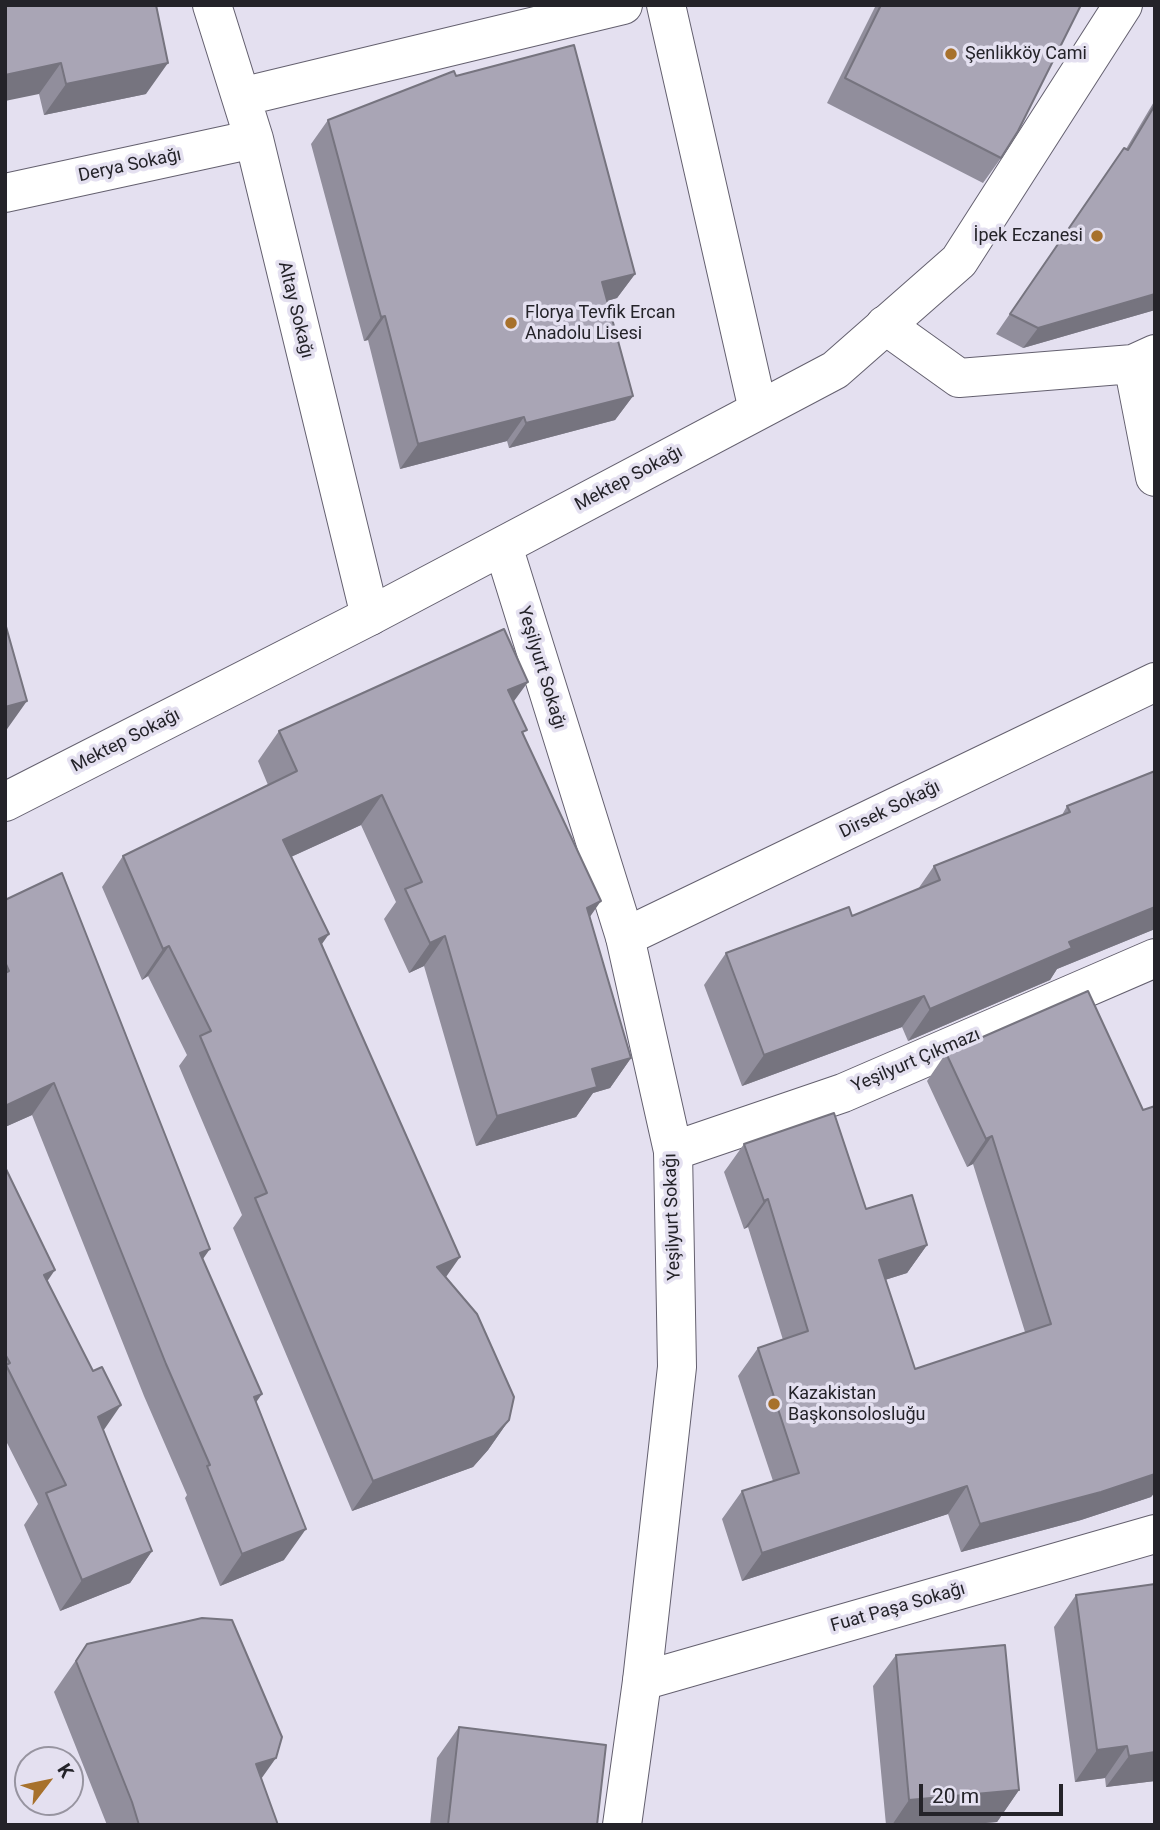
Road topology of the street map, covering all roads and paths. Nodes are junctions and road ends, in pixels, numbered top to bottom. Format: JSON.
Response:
{"nodes":[{"id":1,"x":212,"y":5,"type":"edge"},
{"id":2,"x":622,"y":5,"type":"edge"},
{"id":3,"x":666,"y":5,"type":"edge"},
{"id":4,"x":1123,"y":5,"type":"edge"},
{"id":5,"x":241,"y":97,"type":"junction"},
{"id":6,"x":254,"y":139,"type":"junction"},
{"id":7,"x":5,"y":193,"type":"edge"},
{"id":8,"x":885,"y":325,"type":"junction"},
{"id":9,"x":1144,"y":359,"type":"edge"},
{"id":10,"x":758,"y":410,"type":"junction"},
{"id":11,"x":1155,"y":477,"type":"edge"},
{"id":12,"x":503,"y":546,"type":"junction"},
{"id":13,"x":370,"y":616,"type":"junction"},
{"id":14,"x":1155,"y":682,"type":"edge"},
{"id":15,"x":5,"y":802,"type":"edge"},
{"id":16,"x":625,"y":937,"type":"junction"},
{"id":17,"x":1155,"y":958,"type":"edge"},
{"id":18,"x":673,"y":1151,"type":"junction"},
{"id":19,"x":1155,"y":1534,"type":"edge"},
{"id":20,"x":642,"y":1681,"type":"junction"},
{"id":21,"x":622,"y":1825,"type":"edge"}],
"edges":[{"from":1,"to":5,"type":"street","name":"Altay Sokağı"},
{"from":2,"to":5,"type":"street"},
{"from":3,"to":10,"type":"street"},
{"from":4,"to":8,"type":"street","name":"Mektep Sokağı"},
{"from":5,"to":6,"type":"street","name":"Altay Sokağı"},
{"from":6,"to":7,"type":"street","name":"Derya Sokağı"},
{"from":6,"to":13,"type":"street","name":"Altay Sokağı"},
{"from":8,"to":9,"type":"street"},
{"from":8,"to":10,"type":"street","name":"Mektep Sokağı"},
{"from":9,"to":11,"type":"street"},
{"from":10,"to":12,"type":"street","name":"Mektep Sokağı"},
{"from":12,"to":13,"type":"street","name":"Mektep Sokağı"},
{"from":12,"to":16,"type":"street","name":"Yeşilyurt Sokağı"},
{"from":13,"to":15,"type":"street","name":"Mektep Sokağı"},
{"from":14,"to":16,"type":"street","name":"Dirsek Sokağı"},
{"from":16,"to":18,"type":"street","name":"Yeşilyurt Sokağı"},
{"from":17,"to":18,"type":"street","name":"Yeşilyurt Çıkmazı"},
{"from":18,"to":20,"type":"street","name":"Yeşilyurt Sokağı"},
{"from":19,"to":20,"type":"street","name":"Fuat Paşa Sokağı"},
{"from":20,"to":21,"type":"street","name":"Yeşilyurt Sokağı"}]}
